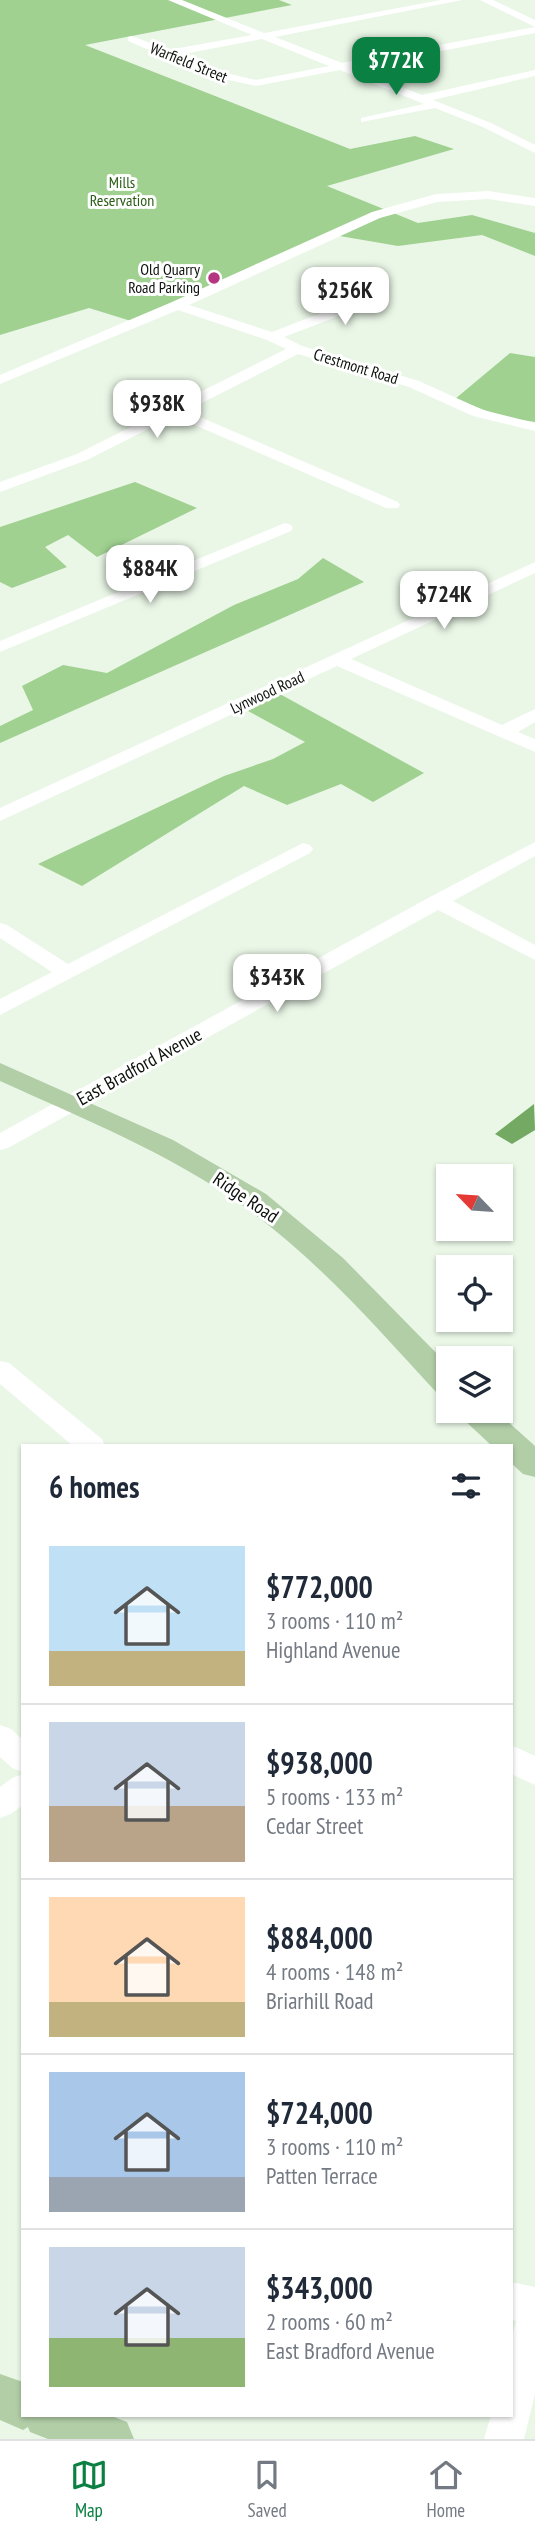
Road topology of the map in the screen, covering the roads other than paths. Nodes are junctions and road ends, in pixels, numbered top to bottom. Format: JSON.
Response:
{"nodes":[{"id":1,"x":173,"y":0,"type":"edge"},
{"id":2,"x":457,"y":0,"type":"edge"},
{"id":3,"x":485,"y":0,"type":"edge"},
{"id":4,"x":535,"y":24,"type":"edge"},
{"id":5,"x":535,"y":30,"type":"edge"},
{"id":6,"x":265,"y":36,"type":"junction"},
{"id":7,"x":132,"y":39,"type":"dead end"},
{"id":8,"x":165,"y":54,"type":"junction"},
{"id":9,"x":341,"y":67,"type":"junction"},
{"id":10,"x":535,"y":73,"type":"edge"},
{"id":11,"x":421,"y":99,"type":"junction"},
{"id":12,"x":434,"y":105,"type":"junction"},
{"id":13,"x":365,"y":120,"type":"dead end"},
{"id":14,"x":535,"y":150,"type":"edge"},
{"id":15,"x":535,"y":202,"type":"edge"},
{"id":16,"x":383,"y":275,"type":"dead end"},
{"id":17,"x":177,"y":305,"type":"junction"},
{"id":18,"x":272,"y":337,"type":"junction"},
{"id":19,"x":297,"y":349,"type":"junction"},
{"id":20,"x":0,"y":380,"type":"edge"},
{"id":21,"x":174,"y":411,"type":"junction"},
{"id":22,"x":535,"y":427,"type":"edge"},
{"id":23,"x":0,"y":487,"type":"edge"},
{"id":24,"x":392,"y":505,"type":"dead end"},
{"id":25,"x":285,"y":528,"type":"dead end"},
{"id":26,"x":535,"y":567,"type":"edge"},
{"id":27,"x":0,"y":647,"type":"edge"},
{"id":28,"x":337,"y":659,"type":"junction"},
{"id":29,"x":535,"y":715,"type":"edge"},
{"id":30,"x":503,"y":732,"type":"junction"},
{"id":31,"x":535,"y":746,"type":"edge"},
{"id":32,"x":0,"y":815,"type":"edge"},
{"id":33,"x":535,"y":848,"type":"edge"},
{"id":34,"x":303,"y":849,"type":"dead end"},
{"id":35,"x":437,"y":901,"type":"junction"},
{"id":36,"x":0,"y":929,"type":"edge"},
{"id":37,"x":535,"y":954,"type":"edge"},
{"id":38,"x":67,"y":973,"type":"junction"},
{"id":39,"x":0,"y":1008,"type":"edge"},
{"id":40,"x":0,"y":1071,"type":"edge"},
{"id":41,"x":72,"y":1103,"type":"junction"},
{"id":42,"x":0,"y":1143,"type":"edge"},
{"id":43,"x":0,"y":1370,"type":"edge"},
{"id":44,"x":436,"y":1372,"type":"edge"},
{"id":45,"x":488,"y":1423,"type":"edge"},
{"id":46,"x":90,"y":1444,"type":"edge"},
{"id":47,"x":512,"y":1444,"type":"edge"},
{"id":48,"x":513,"y":1445,"type":"edge"},
{"id":49,"x":535,"y":1465,"type":"edge"},
{"id":50,"x":0,"y":1738,"type":"edge"},
{"id":51,"x":21,"y":1757,"type":"edge"},
{"id":52,"x":513,"y":1759,"type":"edge"},
{"id":53,"x":535,"y":1772,"type":"edge"},
{"id":54,"x":21,"y":1789,"type":"edge"},
{"id":55,"x":0,"y":1805,"type":"edge"},
{"id":56,"x":513,"y":2301,"type":"edge"},
{"id":57,"x":535,"y":2306,"type":"edge"},
{"id":58,"x":535,"y":2321,"type":"edge"},
{"id":59,"x":0,"y":2397,"type":"edge"},
{"id":60,"x":21,"y":2405,"type":"edge"},
{"id":61,"x":513,"y":2405,"type":"edge"},
{"id":62,"x":52,"y":2417,"type":"edge"},
{"id":63,"x":510,"y":2417,"type":"edge"},
{"id":64,"x":99,"y":2437,"type":"edge"},
{"id":65,"x":504,"y":2439,"type":"edge"}],
"edges":[{"from":1,"to":6,"type":"street"},
{"from":2,"to":6,"type":"street"},
{"from":3,"to":4,"type":"street"},
{"from":5,"to":9,"type":"street","name":"Warfield Street"},
{"from":6,"to":8,"type":"street"},
{"from":6,"to":9,"type":"street"},
{"from":7,"to":8,"type":"street","name":"Warfield Street"},
{"from":8,"to":9,"type":"street","name":"Warfield Street"},
{"from":9,"to":11,"type":"street"},
{"from":10,"to":11,"type":"street"},
{"from":11,"to":12,"type":"street"},
{"from":12,"to":13,"type":"street"},
{"from":12,"to":14,"type":"street"},
{"from":15,"to":17,"type":"street"},
{"from":16,"to":18,"type":"street"},
{"from":17,"to":18,"type":"street","name":"Crestmont Road"},
{"from":17,"to":20,"type":"street"},
{"from":18,"to":19,"type":"street","name":"Crestmont Road"},
{"from":19,"to":21,"type":"street"},
{"from":19,"to":22,"type":"street","name":"Crestmont Road"},
{"from":21,"to":23,"type":"street"},
{"from":21,"to":24,"type":"street"},
{"from":25,"to":27,"type":"street"},
{"from":26,"to":28,"type":"street","name":"Lynwood Road"},
{"from":28,"to":30,"type":"street"},
{"from":28,"to":32,"type":"street","name":"Lynwood Road"},
{"from":29,"to":30,"type":"street"},
{"from":30,"to":31,"type":"street"},
{"from":33,"to":35,"type":"street","name":"East Bradford Avenue"},
{"from":34,"to":38,"type":"street"},
{"from":35,"to":37,"type":"street"},
{"from":35,"to":41,"type":"street","name":"East Bradford Avenue"},
{"from":36,"to":38,"type":"street"},
{"from":38,"to":39,"type":"street"},
{"from":40,"to":41,"type":"main road","name":"Ridge Road"},
{"from":41,"to":42,"type":"street","name":"East Bradford Avenue"},
{"from":41,"to":44,"type":"main road","name":"Ridge Road"},
{"from":43,"to":46,"type":"street"},
{"from":45,"to":47,"type":"main road"},
{"from":48,"to":49,"type":"main road"},
{"from":50,"to":51,"type":"street"},
{"from":52,"to":53,"type":"street"},
{"from":54,"to":55,"type":"street"},
{"from":56,"to":57,"type":"street"},
{"from":58,"to":61,"type":"street"},
{"from":59,"to":60,"type":"main road"},
{"from":62,"to":64,"type":"main road"},
{"from":63,"to":65,"type":"street"}]}
